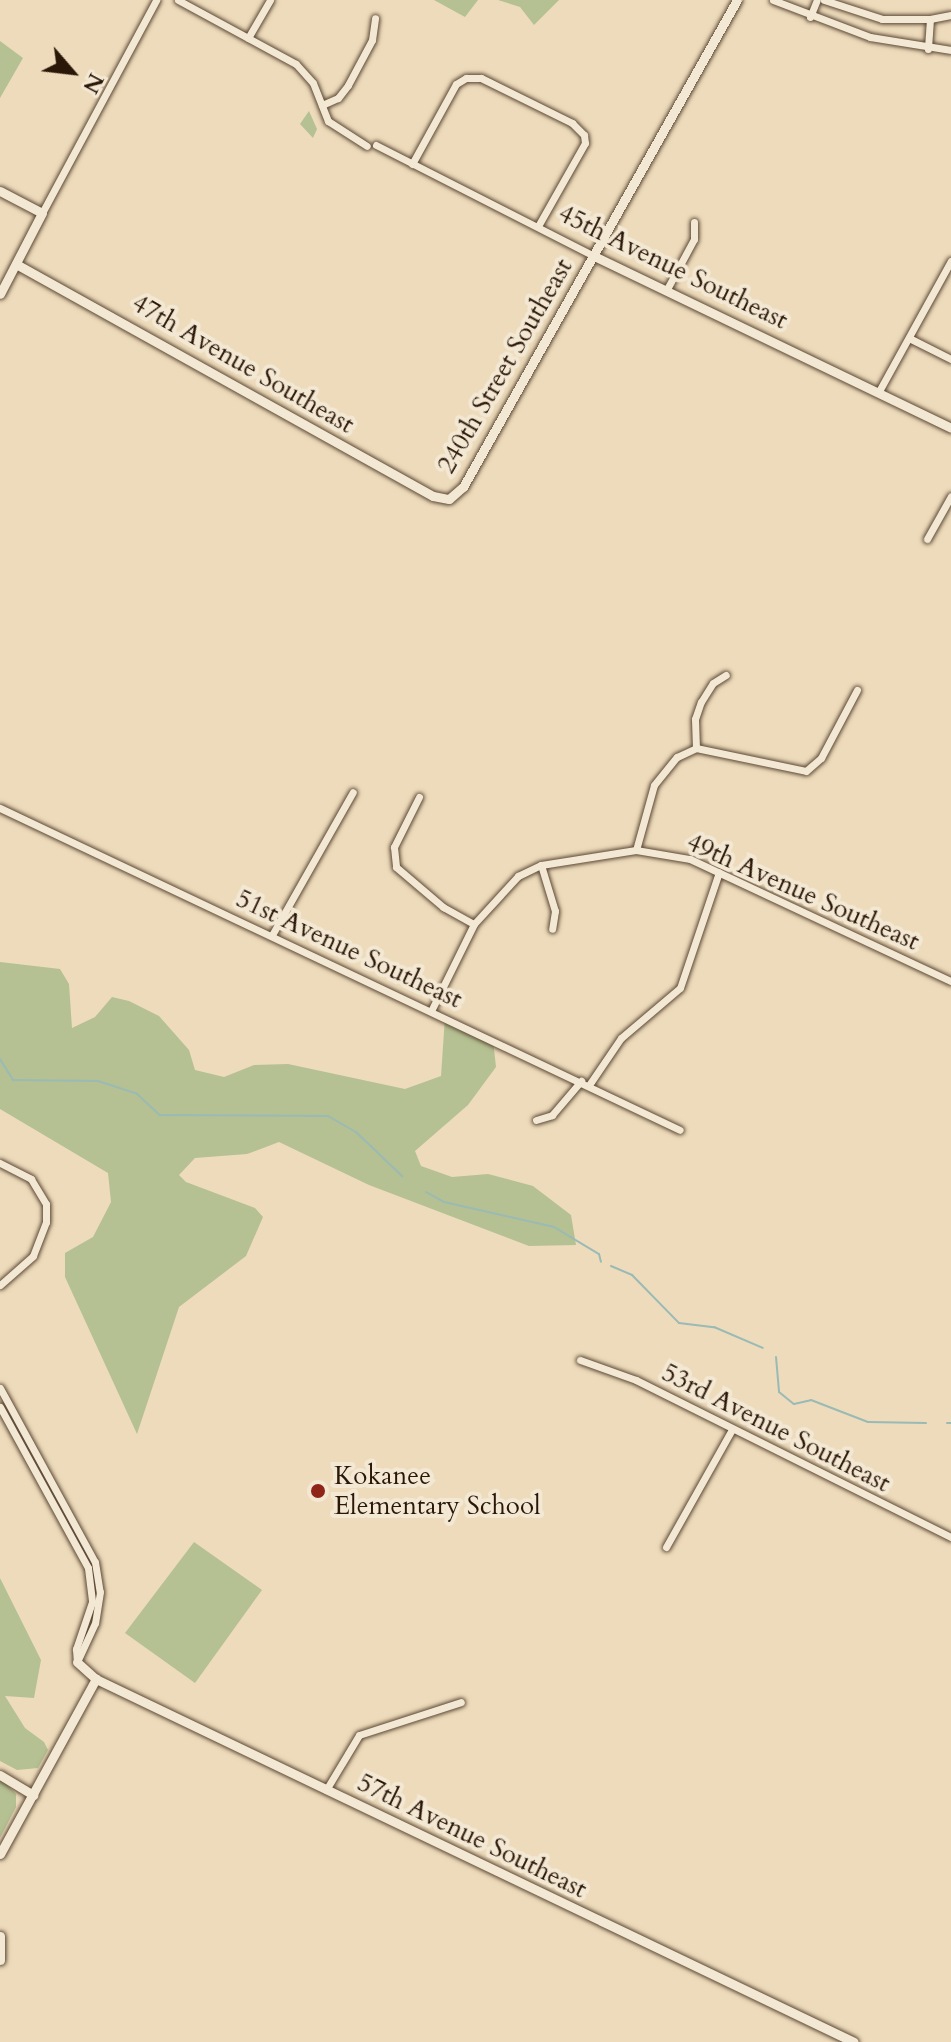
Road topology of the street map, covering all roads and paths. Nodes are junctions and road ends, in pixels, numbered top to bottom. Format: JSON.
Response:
{"nodes":[{"id":1,"x":156,"y":0,"type":"edge"},
{"id":2,"x":178,"y":0,"type":"edge"},
{"id":3,"x":270,"y":0,"type":"edge"},
{"id":4,"x":737,"y":0,"type":"edge"},
{"id":5,"x":773,"y":0,"type":"edge"},
{"id":6,"x":817,"y":0,"type":"edge"},
{"id":7,"x":824,"y":0,"type":"edge"},
{"id":8,"x":951,"y":15,"type":"edge"},
{"id":9,"x":810,"y":17,"type":"junction"},
{"id":10,"x":375,"y":18,"type":"dead end"},
{"id":11,"x":930,"y":19,"type":"junction"},
{"id":12,"x":248,"y":38,"type":"junction"},
{"id":13,"x":928,"y":49,"type":"junction"},
{"id":14,"x":951,"y":50,"type":"edge"},
{"id":15,"x":322,"y":105,"type":"junction"},
{"id":16,"x":412,"y":164,"type":"junction"},
{"id":17,"x":0,"y":191,"type":"edge"},
{"id":18,"x":42,"y":213,"type":"junction"},
{"id":19,"x":694,"y":222,"type":"dead end"},
{"id":20,"x":538,"y":226,"type":"junction"},
{"id":21,"x":594,"y":256,"type":"junction"},
{"id":22,"x":951,"y":261,"type":"edge"},
{"id":23,"x":16,"y":264,"type":"junction"},
{"id":24,"x":666,"y":291,"type":"junction"},
{"id":25,"x":0,"y":294,"type":"edge"},
{"id":26,"x":909,"y":338,"type":"junction"},
{"id":27,"x":951,"y":359,"type":"edge"},
{"id":28,"x":878,"y":393,"type":"junction"},
{"id":29,"x":951,"y":428,"type":"edge"},
{"id":30,"x":951,"y":496,"type":"edge"},
{"id":31,"x":449,"y":499,"type":"joint"},
{"id":32,"x":927,"y":539,"type":"dead end"},
{"id":33,"x":726,"y":675,"type":"dead end"},
{"id":34,"x":857,"y":690,"type":"dead end"},
{"id":35,"x":696,"y":748,"type":"junction"},
{"id":36,"x":353,"y":792,"type":"dead end"},
{"id":37,"x":419,"y":797,"type":"dead end"},
{"id":38,"x":0,"y":808,"type":"edge"},
{"id":39,"x":636,"y":850,"type":"junction"},
{"id":40,"x":541,"y":865,"type":"junction"},
{"id":41,"x":719,"y":872,"type":"junction"},
{"id":42,"x":474,"y":924,"type":"junction"},
{"id":43,"x":552,"y":929,"type":"dead end"},
{"id":44,"x":272,"y":935,"type":"junction"},
{"id":45,"x":951,"y":981,"type":"edge"},
{"id":46,"x":432,"y":1009,"type":"junction"},
{"id":47,"x":581,"y":1081,"type":"junction"},
{"id":48,"x":589,"y":1085,"type":"junction"},
{"id":49,"x":536,"y":1120,"type":"dead end"},
{"id":50,"x":680,"y":1130,"type":"dead end"},
{"id":51,"x":0,"y":1163,"type":"edge"},
{"id":52,"x":0,"y":1285,"type":"edge"},
{"id":53,"x":580,"y":1360,"type":"dead end"},
{"id":54,"x":0,"y":1388,"type":"edge"},
{"id":55,"x":0,"y":1407,"type":"edge"},
{"id":56,"x":15,"y":1415,"type":"junction"},
{"id":57,"x":7,"y":1419,"type":"junction"},
{"id":58,"x":731,"y":1431,"type":"junction"},
{"id":59,"x":49,"y":1486,"type":"junction"},
{"id":60,"x":951,"y":1537,"type":"edge"},
{"id":61,"x":666,"y":1547,"type":"dead end"},
{"id":62,"x":77,"y":1662,"type":"joint"},
{"id":63,"x":96,"y":1679,"type":"junction"},
{"id":64,"x":461,"y":1702,"type":"dead end"},
{"id":65,"x":0,"y":1775,"type":"edge"},
{"id":66,"x":326,"y":1790,"type":"junction"},
{"id":67,"x":33,"y":1795,"type":"junction"},
{"id":68,"x":0,"y":1854,"type":"edge"},
{"id":69,"x":0,"y":1936,"type":"edge"},
{"id":70,"x":0,"y":1960,"type":"edge"},
{"id":71,"x":854,"y":2042,"type":"edge"}],
"edges":[{"from":1,"to":18,"type":"street"},
{"from":2,"to":12,"type":"street","name":"45th Avenue Southeast"},
{"from":3,"to":12,"type":"street"},
{"from":4,"to":21,"type":"street","name":"240th Street Southeast"},
{"from":5,"to":9,"type":"street"},
{"from":6,"to":9,"type":"street"},
{"from":7,"to":11,"type":"street"},
{"from":8,"to":11,"type":"street"},
{"from":9,"to":13,"type":"street"},
{"from":10,"to":15,"type":"street"},
{"from":11,"to":13,"type":"street"},
{"from":12,"to":15,"type":"street","name":"45th Avenue Southeast"},
{"from":13,"to":14,"type":"street"},
{"from":15,"to":16,"type":"street","name":"45th Avenue Southeast"},
{"from":16,"to":20,"type":"street","name":"45th Avenue Southeast"},
{"from":16,"to":20,"type":"street"},
{"from":17,"to":18,"type":"street"},
{"from":18,"to":23,"type":"street"},
{"from":19,"to":24,"type":"street"},
{"from":20,"to":21,"type":"street","name":"45th Avenue Southeast"},
{"from":21,"to":24,"type":"street","name":"45th Avenue Southeast"},
{"from":21,"to":31,"type":"street","name":"240th Street Southeast"},
{"from":22,"to":26,"type":"street"},
{"from":23,"to":25,"type":"street"},
{"from":23,"to":31,"type":"street","name":"47th Avenue Southeast"},
{"from":24,"to":28,"type":"street","name":"45th Avenue Southeast"},
{"from":26,"to":27,"type":"street"},
{"from":26,"to":28,"type":"street"},
{"from":28,"to":29,"type":"street","name":"45th Avenue Southeast"},
{"from":30,"to":32,"type":"street"},
{"from":33,"to":35,"type":"street"},
{"from":34,"to":35,"type":"street"},
{"from":35,"to":39,"type":"street"},
{"from":36,"to":44,"type":"street"},
{"from":37,"to":42,"type":"street"},
{"from":38,"to":44,"type":"street","name":"51st Avenue Southeast"},
{"from":39,"to":40,"type":"street","name":"49th Avenue Southeast"},
{"from":39,"to":41,"type":"street","name":"49th Avenue Southeast"},
{"from":40,"to":42,"type":"street"},
{"from":40,"to":43,"type":"street"},
{"from":41,"to":45,"type":"street","name":"49th Avenue Southeast"},
{"from":41,"to":48,"type":"street"},
{"from":42,"to":46,"type":"street"},
{"from":44,"to":46,"type":"street","name":"51st Avenue Southeast"},
{"from":46,"to":47,"type":"street","name":"51st Avenue Southeast"},
{"from":47,"to":48,"type":"street","name":"51st Avenue Southeast"},
{"from":47,"to":49,"type":"street"},
{"from":48,"to":50,"type":"street","name":"51st Avenue Southeast"},
{"from":51,"to":52,"type":"street"},
{"from":53,"to":58,"type":"street","name":"53rd Avenue Southeast"},
{"from":54,"to":56,"type":"street","name":"57th Avenue Southeast"},
{"from":55,"to":57,"type":"street","name":"57th Avenue Southeast"},
{"from":56,"to":57,"type":"street"},
{"from":56,"to":59,"type":"street","name":"57th Avenue Southeast"},
{"from":57,"to":59,"type":"street","name":"57th Avenue Southeast"},
{"from":58,"to":60,"type":"street","name":"53rd Avenue Southeast"},
{"from":58,"to":61,"type":"street"},
{"from":59,"to":62,"type":"street","name":"57th Avenue Southeast"},
{"from":62,"to":63,"type":"street","name":"57th Avenue Southeast"},
{"from":63,"to":66,"type":"street","name":"57th Avenue Southeast"},
{"from":63,"to":67,"type":"street"},
{"from":64,"to":66,"type":"street"},
{"from":65,"to":67,"type":"street"},
{"from":66,"to":71,"type":"street","name":"57th Avenue Southeast"},
{"from":67,"to":68,"type":"street"},
{"from":69,"to":70,"type":"street"}]}
